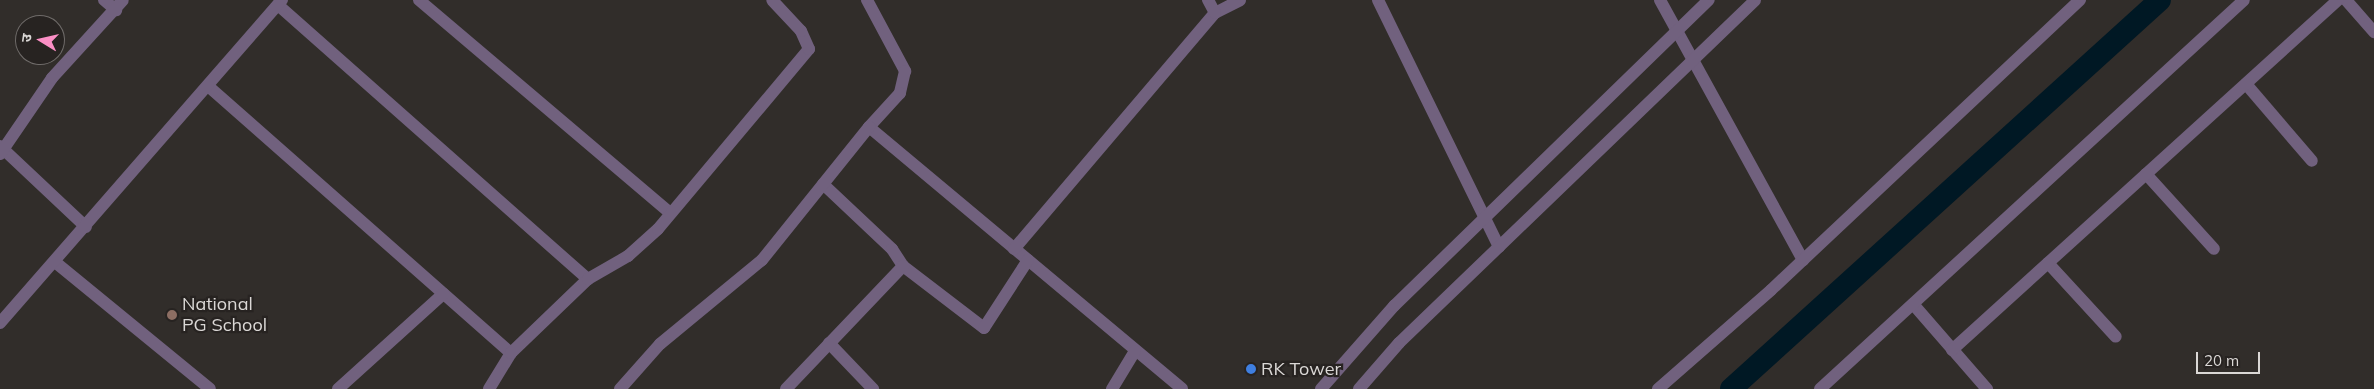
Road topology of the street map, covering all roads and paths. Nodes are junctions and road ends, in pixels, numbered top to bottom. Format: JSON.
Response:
{"nodes":[{"id":1,"x":104,"y":0,"type":"edge"},
{"id":2,"x":419,"y":0,"type":"edge"},
{"id":3,"x":772,"y":0,"type":"edge"},
{"id":4,"x":867,"y":0,"type":"edge"},
{"id":5,"x":1208,"y":0,"type":"edge"},
{"id":6,"x":1240,"y":0,"type":"edge"},
{"id":7,"x":1378,"y":0,"type":"edge"},
{"id":8,"x":1660,"y":0,"type":"edge"},
{"id":9,"x":1709,"y":0,"type":"edge"},
{"id":10,"x":1755,"y":0,"type":"edge"},
{"id":11,"x":2080,"y":0,"type":"edge"},
{"id":12,"x":2244,"y":0,"type":"edge"},
{"id":13,"x":2338,"y":0,"type":"edge"},
{"id":14,"x":2346,"y":0,"type":"edge"},
{"id":15,"x":280,"y":3,"type":"edge"},
{"id":16,"x":119,"y":5,"type":"edge"},
{"id":17,"x":1215,"y":13,"type":"junction"},
{"id":18,"x":1676,"y":32,"type":"junction"},
{"id":19,"x":2374,"y":32,"type":"edge"},
{"id":20,"x":1692,"y":61,"type":"junction"},
{"id":21,"x":2246,"y":84,"type":"junction"},
{"id":22,"x":208,"y":86,"type":"junction"},
{"id":23,"x":869,"y":127,"type":"junction"},
{"id":24,"x":1,"y":150,"type":"edge"},
{"id":25,"x":2312,"y":162,"type":"dead end"},
{"id":26,"x":2146,"y":174,"type":"junction"},
{"id":27,"x":823,"y":184,"type":"junction"},
{"id":28,"x":669,"y":212,"type":"junction"},
{"id":29,"x":1484,"y":218,"type":"junction"},
{"id":30,"x":86,"y":227,"type":"junction"},
{"id":31,"x":1499,"y":247,"type":"junction"},
{"id":32,"x":1014,"y":249,"type":"junction"},
{"id":33,"x":2214,"y":249,"type":"dead end"},
{"id":34,"x":1028,"y":260,"type":"junction"},
{"id":35,"x":1803,"y":260,"type":"junction"},
{"id":36,"x":55,"y":262,"type":"junction"},
{"id":37,"x":2048,"y":264,"type":"junction"},
{"id":38,"x":903,"y":266,"type":"junction"},
{"id":39,"x":588,"y":279,"type":"junction"},
{"id":40,"x":443,"y":294,"type":"junction"},
{"id":41,"x":1913,"y":304,"type":"junction"},
{"id":42,"x":0,"y":323,"type":"edge"},
{"id":43,"x":2116,"y":337,"type":"dead end"},
{"id":44,"x":829,"y":343,"type":"junction"},
{"id":45,"x":1952,"y":350,"type":"junction"},
{"id":46,"x":1135,"y":352,"type":"junction"},
{"id":47,"x":512,"y":353,"type":"junction"},
{"id":48,"x":210,"y":389,"type":"edge"},
{"id":49,"x":338,"y":389,"type":"edge"},
{"id":50,"x":489,"y":389,"type":"edge"},
{"id":51,"x":620,"y":389,"type":"edge"},
{"id":52,"x":786,"y":389,"type":"edge"},
{"id":53,"x":873,"y":389,"type":"edge"},
{"id":54,"x":1112,"y":389,"type":"edge"},
{"id":55,"x":1182,"y":389,"type":"edge"},
{"id":56,"x":1321,"y":389,"type":"edge"},
{"id":57,"x":1359,"y":389,"type":"edge"},
{"id":58,"x":1658,"y":389,"type":"edge"},
{"id":59,"x":1820,"y":389,"type":"edge"},
{"id":60,"x":1987,"y":389,"type":"edge"}],
"edges":[{"from":1,"to":16,"type":"street"},
{"from":2,"to":28,"type":"street"},
{"from":3,"to":28,"type":"street"},
{"from":4,"to":23,"type":"street"},
{"from":5,"to":17,"type":"street"},
{"from":6,"to":17,"type":"street"},
{"from":7,"to":29,"type":"street"},
{"from":8,"to":18,"type":"street"},
{"from":9,"to":18,"type":"street"},
{"from":10,"to":20,"type":"street"},
{"from":11,"to":35,"type":"street"},
{"from":12,"to":41,"type":"street"},
{"from":13,"to":21,"type":"street"},
{"from":14,"to":19,"type":"street"},
{"from":15,"to":22,"type":"street"},
{"from":15,"to":39,"type":"street"},
{"from":16,"to":24,"type":"street"},
{"from":17,"to":32,"type":"street"},
{"from":18,"to":20,"type":"street"},
{"from":18,"to":29,"type":"street"},
{"from":20,"to":31,"type":"street"},
{"from":20,"to":35,"type":"street"},
{"from":21,"to":25,"type":"street"},
{"from":21,"to":26,"type":"street"},
{"from":22,"to":30,"type":"street"},
{"from":22,"to":40,"type":"street"},
{"from":23,"to":27,"type":"street"},
{"from":23,"to":32,"type":"street"},
{"from":24,"to":30,"type":"street"},
{"from":26,"to":33,"type":"street"},
{"from":26,"to":37,"type":"street"},
{"from":27,"to":38,"type":"street"},
{"from":27,"to":51,"type":"street"},
{"from":28,"to":39,"type":"street"},
{"from":29,"to":31,"type":"street"},
{"from":29,"to":56,"type":"street"},
{"from":30,"to":36,"type":"street"},
{"from":31,"to":57,"type":"street"},
{"from":32,"to":34,"type":"street"},
{"from":34,"to":38,"type":"street"},
{"from":34,"to":46,"type":"street"},
{"from":35,"to":58,"type":"street"},
{"from":36,"to":42,"type":"street"},
{"from":36,"to":48,"type":"street"},
{"from":37,"to":43,"type":"street"},
{"from":37,"to":45,"type":"street"},
{"from":38,"to":44,"type":"street"},
{"from":39,"to":47,"type":"street"},
{"from":40,"to":47,"type":"street"},
{"from":40,"to":49,"type":"street"},
{"from":41,"to":45,"type":"street"},
{"from":41,"to":59,"type":"street"},
{"from":44,"to":52,"type":"street"},
{"from":44,"to":53,"type":"street"},
{"from":45,"to":60,"type":"street"},
{"from":46,"to":54,"type":"street"},
{"from":46,"to":55,"type":"street"},
{"from":47,"to":50,"type":"street"}]}
